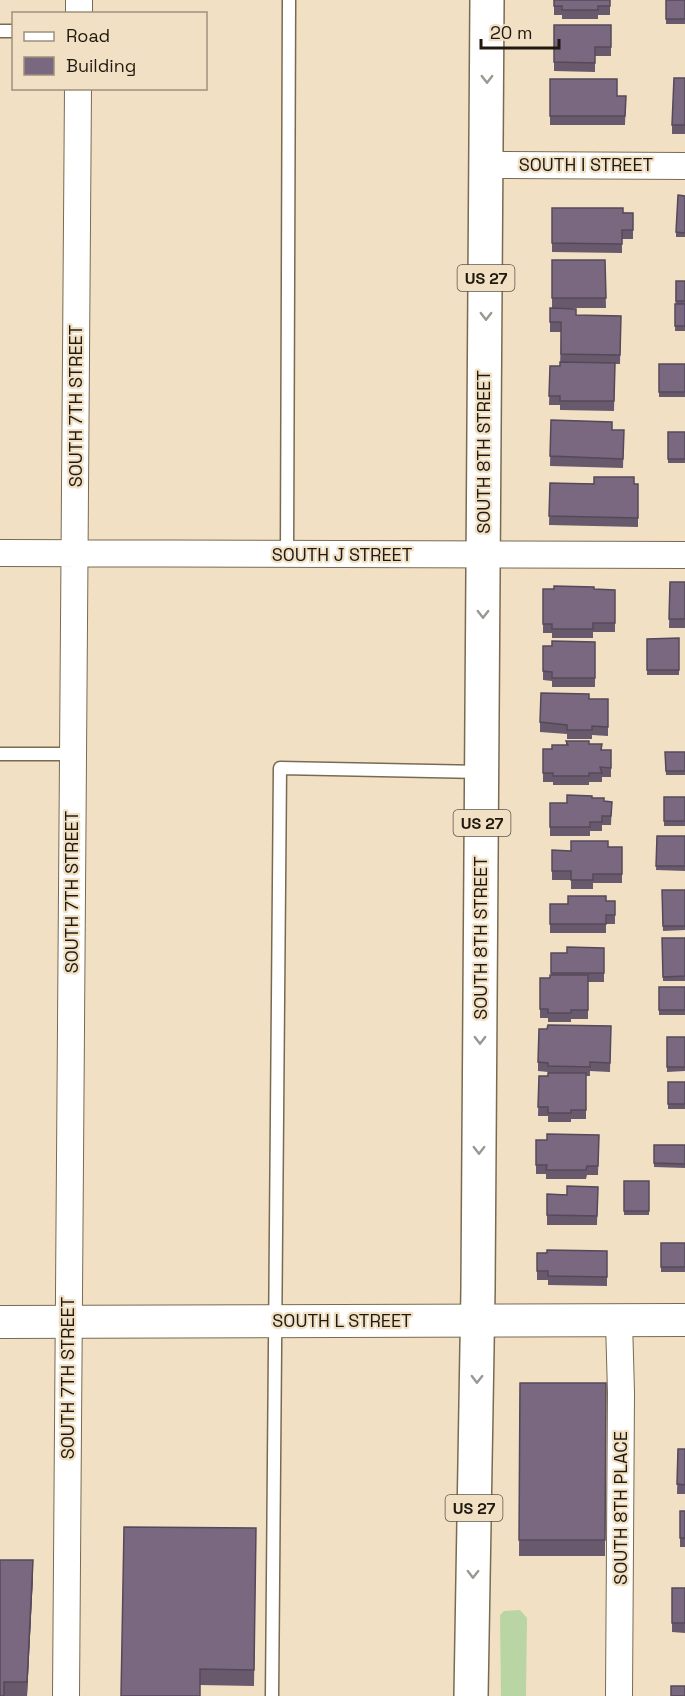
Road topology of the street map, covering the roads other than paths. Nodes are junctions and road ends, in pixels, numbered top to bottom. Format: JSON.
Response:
{"nodes":[{"id":1,"x":289,"y":0,"type":"edge"},
{"id":2,"x":488,"y":0,"type":"edge"},
{"id":3,"x":78,"y":90,"type":"edge"},
{"id":4,"x":487,"y":165,"type":"junction"},
{"id":5,"x":685,"y":166,"type":"edge"},
{"id":6,"x":0,"y":553,"type":"edge"},
{"id":7,"x":74,"y":553,"type":"junction"},
{"id":8,"x":287,"y":554,"type":"junction"},
{"id":9,"x":484,"y":555,"type":"junction"},
{"id":10,"x":685,"y":555,"type":"edge"},
{"id":11,"x":0,"y":754,"type":"edge"},
{"id":12,"x":73,"y":754,"type":"junction"},
{"id":13,"x":482,"y":772,"type":"junction"},
{"id":14,"x":685,"y":1320,"type":"edge"},
{"id":15,"x":275,"y":1321,"type":"junction"},
{"id":16,"x":478,"y":1321,"type":"junction"},
{"id":17,"x":619,"y":1321,"type":"junction"},
{"id":18,"x":0,"y":1322,"type":"edge"},
{"id":19,"x":68,"y":1322,"type":"junction"},
{"id":20,"x":66,"y":1696,"type":"edge"},
{"id":21,"x":272,"y":1696,"type":"edge"},
{"id":22,"x":471,"y":1696,"type":"edge"},
{"id":23,"x":619,"y":1696,"type":"edge"}],
"edges":[{"from":1,"to":8,"type":"lane"},
{"from":2,"to":4,"type":"highway","name":"SOUTH 8TH STREET","number":"US 27","one_way":true},
{"from":3,"to":7,"type":"street","name":"SOUTH 7TH STREET"},
{"from":4,"to":5,"type":"street","name":"SOUTH I STREET"},
{"from":4,"to":9,"type":"highway","name":"SOUTH 8TH STREET","number":"US 27","one_way":true},
{"from":6,"to":7,"type":"street","name":"SOUTH J STREET"},
{"from":7,"to":8,"type":"street","name":"SOUTH J STREET"},
{"from":7,"to":12,"type":"street","name":"SOUTH 7TH STREET"},
{"from":8,"to":9,"type":"street","name":"SOUTH J STREET"},
{"from":9,"to":10,"type":"street","name":"SOUTH J STREET"},
{"from":9,"to":13,"type":"highway","name":"SOUTH 8TH STREET","number":"US 27","one_way":true},
{"from":11,"to":12,"type":"lane"},
{"from":12,"to":19,"type":"street","name":"SOUTH 7TH STREET"},
{"from":13,"to":15,"type":"lane"},
{"from":13,"to":16,"type":"highway","name":"SOUTH 8TH STREET","number":"US 27","one_way":true},
{"from":14,"to":17,"type":"street","name":"SOUTH L STREET"},
{"from":15,"to":16,"type":"street","name":"SOUTH L STREET"},
{"from":15,"to":19,"type":"street","name":"SOUTH L STREET"},
{"from":15,"to":21,"type":"lane"},
{"from":16,"to":17,"type":"street","name":"SOUTH L STREET"},
{"from":16,"to":22,"type":"highway","name":"SOUTH 8TH STREET","number":"US 27","one_way":true},
{"from":17,"to":23,"type":"street","name":"SOUTH 8TH PLACE"},
{"from":18,"to":19,"type":"street","name":"SOUTH L STREET"},
{"from":19,"to":20,"type":"street","name":"SOUTH 7TH STREET"}]}
